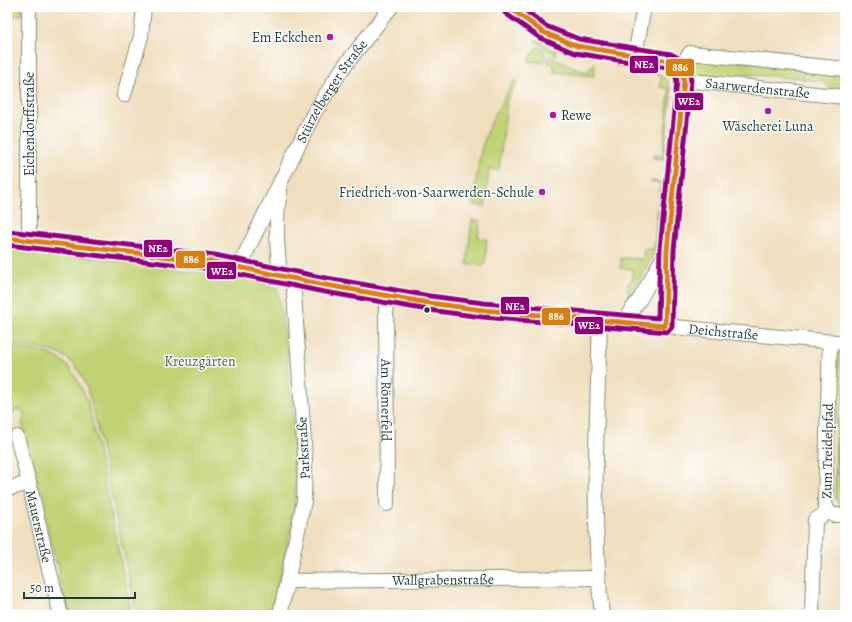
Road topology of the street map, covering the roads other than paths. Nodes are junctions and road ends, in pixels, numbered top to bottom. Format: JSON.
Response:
{"nodes":[{"id":1,"x":29,"y":7,"type":"edge"},
{"id":2,"x":144,"y":7,"type":"edge"},
{"id":3,"x":391,"y":7,"type":"edge"},
{"id":4,"x":509,"y":7,"type":"edge"},
{"id":5,"x":644,"y":7,"type":"edge"},
{"id":6,"x":636,"y":55,"type":"junction"},
{"id":7,"x":845,"y":69,"type":"edge"},
{"id":8,"x":682,"y":73,"type":"junction"},
{"id":9,"x":124,"y":95,"type":"dead end"},
{"id":10,"x":845,"y":97,"type":"edge"},
{"id":11,"x":282,"y":181,"type":"junction"},
{"id":12,"x":7,"y":238,"type":"edge"},
{"id":13,"x":29,"y":241,"type":"junction"},
{"id":14,"x":667,"y":250,"type":"junction"},
{"id":15,"x":240,"y":266,"type":"junction"},
{"id":16,"x":286,"y":277,"type":"junction"},
{"id":17,"x":386,"y":296,"type":"junction"},
{"id":18,"x":600,"y":321,"type":"junction"},
{"id":19,"x":622,"y":322,"type":"junction"},
{"id":20,"x":665,"y":326,"type":"junction"},
{"id":21,"x":830,"y":341,"type":"junction"},
{"id":22,"x":845,"y":343,"type":"edge"},
{"id":23,"x":17,"y":437,"type":"dead end"},
{"id":24,"x":29,"y":483,"type":"junction"},
{"id":25,"x":7,"y":489,"type":"edge"},
{"id":26,"x":387,"y":504,"type":"dead end"},
{"id":27,"x":828,"y":512,"type":"junction"},
{"id":28,"x":845,"y":515,"type":"edge"},
{"id":29,"x":598,"y":578,"type":"junction"},
{"id":30,"x":287,"y":581,"type":"junction"},
{"id":31,"x":812,"y":614,"type":"dead end"},
{"id":32,"x":61,"y":615,"type":"edge"},
{"id":33,"x":280,"y":615,"type":"edge"},
{"id":34,"x":602,"y":615,"type":"edge"}],
"edges":[{"from":1,"to":13,"type":"street","name":"Eichendorffstraße"},
{"from":2,"to":9,"type":"street"},
{"from":3,"to":11,"type":"street","name":"Stürzelberger Straße"},
{"from":4,"to":6,"type":"street","name":"Saarwerdenstraße"},
{"from":5,"to":6,"type":"street"},
{"from":6,"to":8,"type":"street","name":"Saarwerdenstraße"},
{"from":7,"to":8,"type":"street","name":"Saarwerdenstraße"},
{"from":8,"to":10,"type":"street","name":"Saarwerdenstraße"},
{"from":8,"to":14,"type":"street"},
{"from":11,"to":15,"type":"street","name":"Stürzelberger Straße"},
{"from":11,"to":16,"type":"street","name":"Stürzelberger Straße"},
{"from":12,"to":13,"type":"street","name":"Deichstraße"},
{"from":13,"to":15,"type":"street","name":"Deichstraße"},
{"from":14,"to":19,"type":"street"},
{"from":14,"to":20,"type":"street"},
{"from":15,"to":16,"type":"street","name":"Deichstraße"},
{"from":16,"to":17,"type":"street","name":"Deichstraße"},
{"from":16,"to":30,"type":"street","name":"Parkstraße"},
{"from":17,"to":18,"type":"street","name":"Deichstraße"},
{"from":17,"to":26,"type":"street","name":"Am Römerfeld"},
{"from":18,"to":19,"type":"street","name":"Deichstraße"},
{"from":18,"to":29,"type":"street"},
{"from":19,"to":20,"type":"street","name":"Deichstraße"},
{"from":20,"to":21,"type":"street","name":"Deichstraße"},
{"from":21,"to":22,"type":"street","name":"Deichstraße"},
{"from":21,"to":27,"type":"street","name":"Zum Treidelpfad"},
{"from":23,"to":24,"type":"street","name":"Mauerstraße"},
{"from":24,"to":25,"type":"street"},
{"from":24,"to":32,"type":"street","name":"Mauerstraße"},
{"from":27,"to":28,"type":"street","name":"Zum Treidelpfad"},
{"from":27,"to":31,"type":"street","name":"Zum Treidelpfad"},
{"from":29,"to":30,"type":"street","name":"Wallgrabenstraße"},
{"from":29,"to":34,"type":"street"},
{"from":30,"to":33,"type":"street","name":"Parkstraße"}]}
